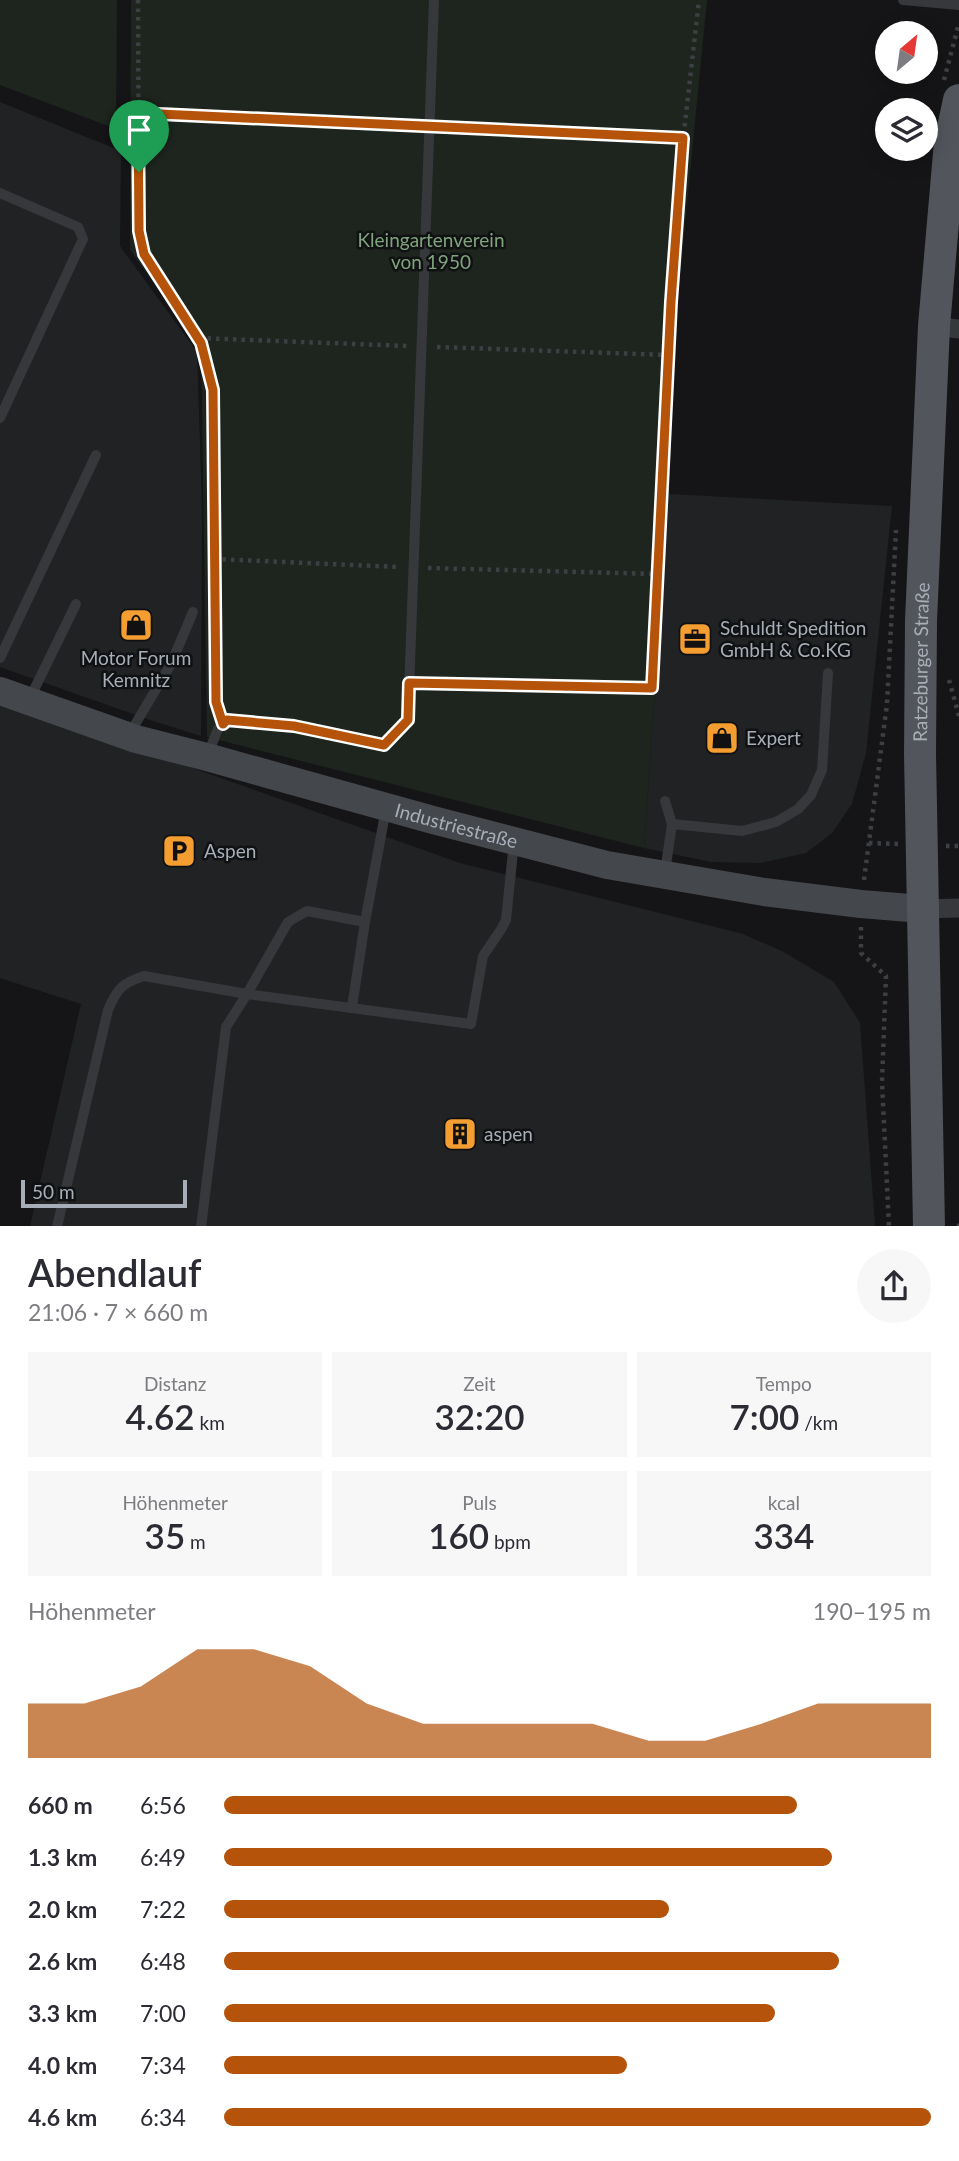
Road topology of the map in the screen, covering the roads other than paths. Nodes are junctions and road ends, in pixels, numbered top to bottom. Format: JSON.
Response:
{"nodes":[{"id":1,"x":434,"y":0,"type":"edge"},
{"id":2,"x":903,"y":0,"type":"edge"},
{"id":3,"x":959,"y":5,"type":"edge"},
{"id":4,"x":959,"y":100,"type":"edge"},
{"id":5,"x":0,"y":192,"type":"edge"},
{"id":6,"x":947,"y":327,"type":"edge"},
{"id":7,"x":0,"y":418,"type":"edge"},
{"id":8,"x":96,"y":455,"type":"dead end"},
{"id":9,"x":76,"y":604,"type":"dead end"},
{"id":10,"x":192,"y":612,"type":"dead end"},
{"id":11,"x":0,"y":658,"type":"edge"},
{"id":12,"x":828,"y":673,"type":"dead end"},
{"id":13,"x":0,"y":691,"type":"edge"},
{"id":14,"x":28,"y":701,"type":"junction"},
{"id":15,"x":128,"y":737,"type":"junction"},
{"id":16,"x":206,"y":757,"type":"junction"},
{"id":17,"x":665,"y":801,"type":"dead end"},
{"id":18,"x":387,"y":808,"type":"junction"},
{"id":19,"x":672,"y":824,"type":"junction"},
{"id":20,"x":514,"y":841,"type":"junction"},
{"id":21,"x":665,"y":876,"type":"junction"},
{"id":22,"x":959,"y":908,"type":"edge"},
{"id":23,"x":922,"y":909,"type":"junction"},
{"id":24,"x":365,"y":922,"type":"junction"},
{"id":25,"x":247,"y":994,"type":"junction"},
{"id":26,"x":352,"y":1007,"type":"junction"},
{"id":27,"x":57,"y":1226,"type":"edge"},
{"id":28,"x":201,"y":1226,"type":"edge"},
{"id":29,"x":929,"y":1226,"type":"edge"}],
"edges":[{"from":1,"to":16,"type":"lane"},
{"from":2,"to":3,"type":"lane"},
{"from":4,"to":6,"type":"main road","name":"Ratzeburger Straße"},
{"from":5,"to":7,"type":"lane"},
{"from":6,"to":23,"type":"main road","name":"Ratzeburger Straße"},
{"from":8,"to":11,"type":"lane"},
{"from":9,"to":14,"type":"lane"},
{"from":10,"to":15,"type":"lane"},
{"from":12,"to":19,"type":"lane"},
{"from":13,"to":14,"type":"main road","name":"Industriestraße"},
{"from":14,"to":15,"type":"main road","name":"Industriestraße"},
{"from":15,"to":16,"type":"main road","name":"Industriestraße"},
{"from":16,"to":18,"type":"main road","name":"Industriestraße"},
{"from":17,"to":19,"type":"lane"},
{"from":18,"to":20,"type":"main road","name":"Industriestraße"},
{"from":18,"to":24,"type":"lane"},
{"from":19,"to":21,"type":"lane"},
{"from":20,"to":21,"type":"main road","name":"Industriestraße"},
{"from":20,"to":26,"type":"lane"},
{"from":21,"to":23,"type":"main road","name":"Industriestraße"},
{"from":22,"to":23,"type":"street"},
{"from":23,"to":29,"type":"main road","name":"Ratzeburger Straße"},
{"from":24,"to":25,"type":"lane"},
{"from":24,"to":26,"type":"lane"},
{"from":25,"to":26,"type":"lane"},
{"from":25,"to":27,"type":"lane"},
{"from":25,"to":28,"type":"lane"}]}
